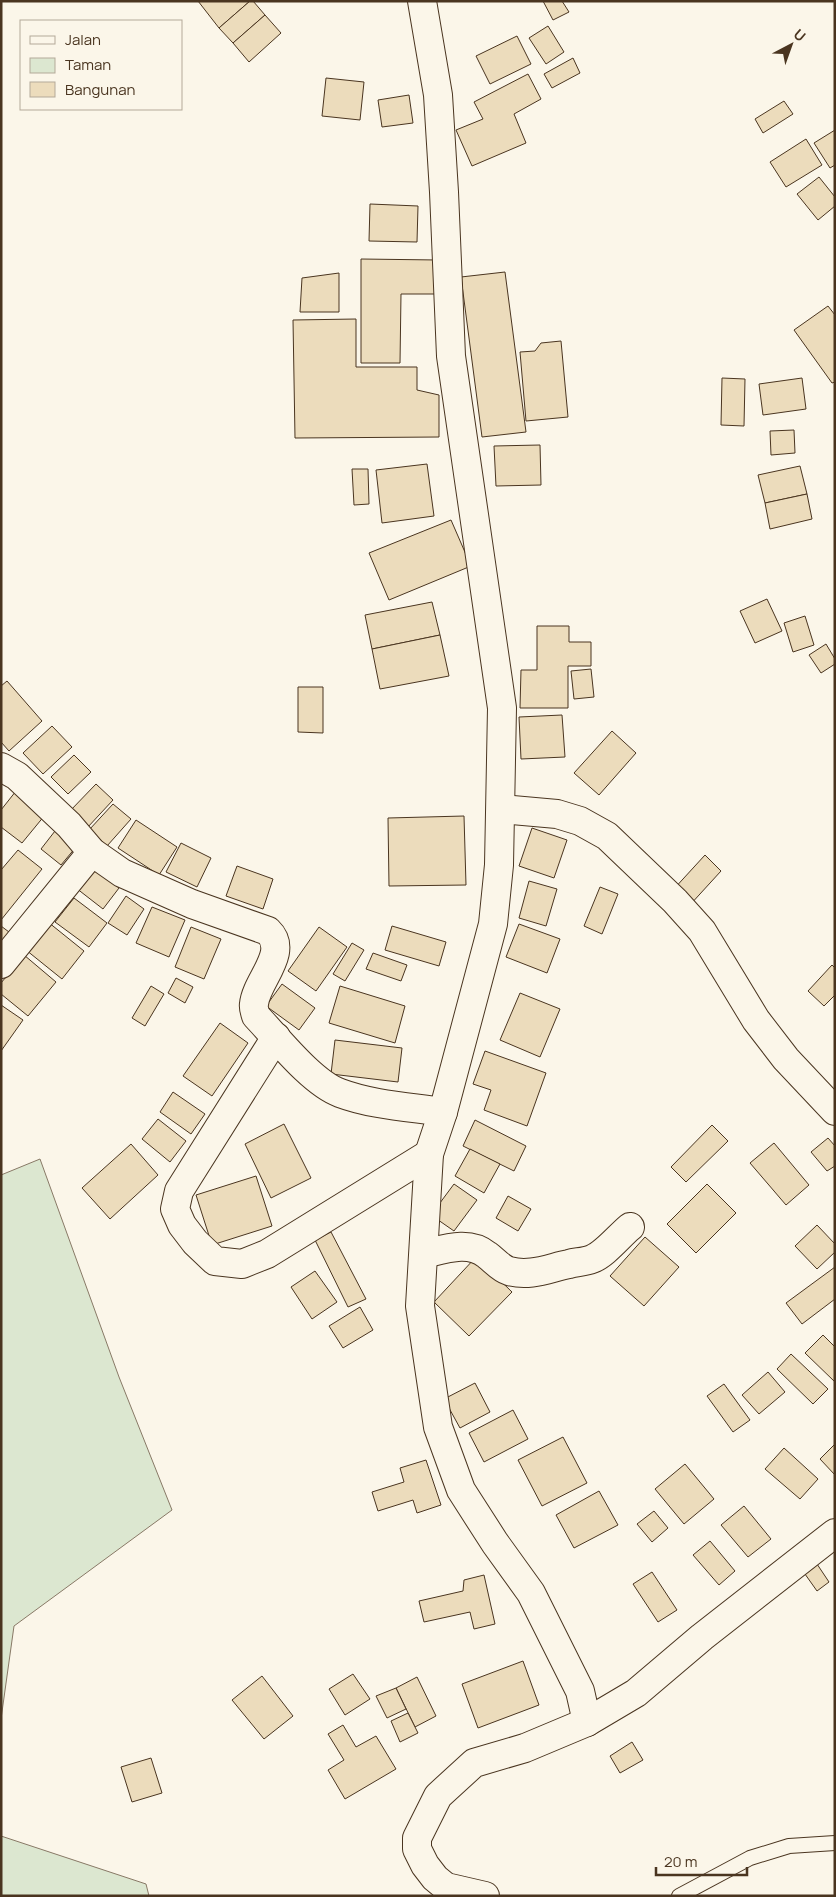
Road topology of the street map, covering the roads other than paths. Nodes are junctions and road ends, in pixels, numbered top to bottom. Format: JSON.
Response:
{"nodes":[{"id":1,"x":422,"y":1,"type":"edge"},
{"id":2,"x":6,"y":779,"type":"edge"},
{"id":3,"x":501,"y":809,"type":"junction"},
{"id":4,"x":92,"y":852,"type":"junction"},
{"id":5,"x":1,"y":964,"type":"edge"},
{"id":6,"x":276,"y":1037,"type":"junction"},
{"id":7,"x":835,"y":1111,"type":"edge"},
{"id":8,"x":442,"y":1112,"type":"junction"},
{"id":9,"x":429,"y":1154,"type":"junction"},
{"id":10,"x":630,"y":1227,"type":"dead end"},
{"id":11,"x":424,"y":1254,"type":"junction"},
{"id":12,"x":835,"y":1533,"type":"edge"},
{"id":13,"x":586,"y":1722,"type":"junction"},
{"id":14,"x":835,"y":1843,"type":"edge"},
{"id":15,"x":484,"y":1896,"type":"edge"},
{"id":16,"x":679,"y":1896,"type":"edge"}],
"edges":[{"from":1,"to":3,"type":"street"},
{"from":2,"to":4,"type":"street"},
{"from":3,"to":7,"type":"street"},
{"from":3,"to":8,"type":"street"},
{"from":4,"to":5,"type":"street"},
{"from":4,"to":6,"type":"street"},
{"from":6,"to":8,"type":"street"},
{"from":6,"to":9,"type":"street"},
{"from":8,"to":9,"type":"street"},
{"from":9,"to":11,"type":"street"},
{"from":10,"to":11,"type":"street"},
{"from":11,"to":13,"type":"street"},
{"from":12,"to":13,"type":"street"},
{"from":13,"to":15,"type":"street"},
{"from":14,"to":16,"type":"lane"}]}
